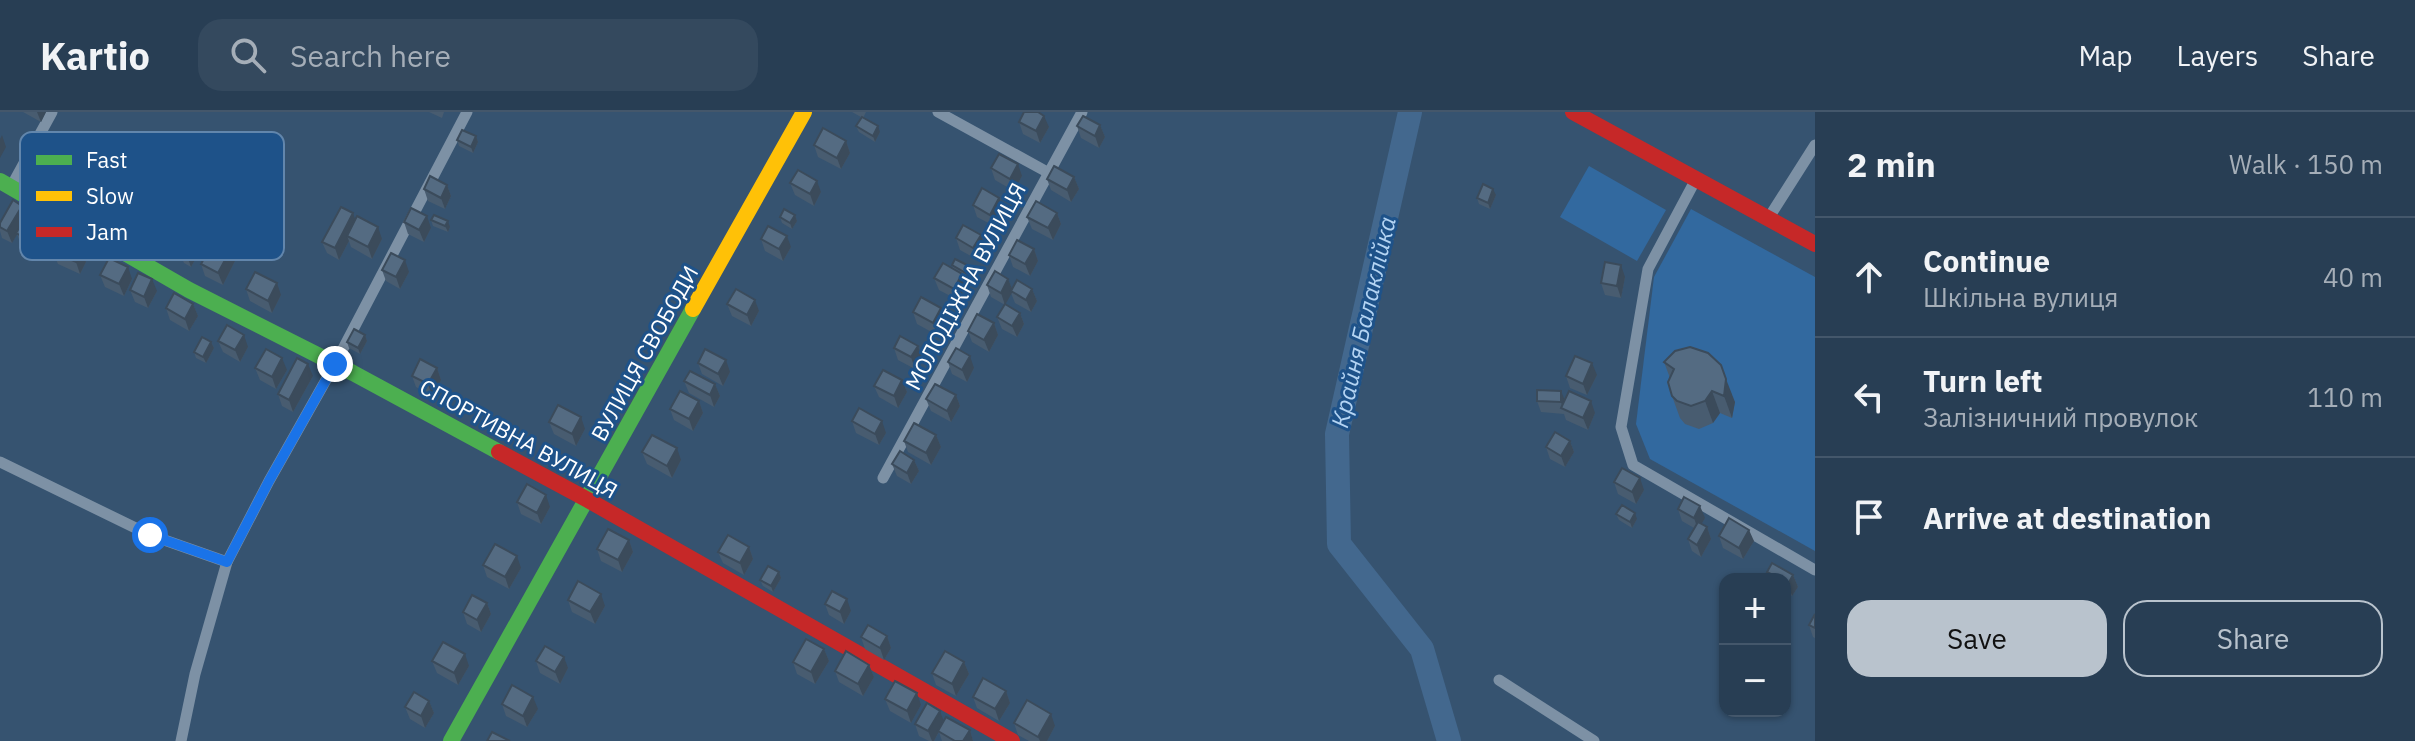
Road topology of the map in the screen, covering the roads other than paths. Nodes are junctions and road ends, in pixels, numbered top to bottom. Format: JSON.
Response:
{"nodes":[{"id":1,"x":52,"y":112,"type":"edge"},
{"id":2,"x":467,"y":112,"type":"edge"},
{"id":3,"x":804,"y":112,"type":"edge"},
{"id":4,"x":938,"y":112,"type":"edge"},
{"id":5,"x":1082,"y":112,"type":"edge"},
{"id":6,"x":1573,"y":112,"type":"edge"},
{"id":7,"x":39,"y":132,"type":"edge"},
{"id":8,"x":1815,"y":145,"type":"edge"},
{"id":9,"x":20,"y":162,"type":"edge"},
{"id":10,"x":1049,"y":173,"type":"junction"},
{"id":11,"x":1696,"y":179,"type":"junction"},
{"id":12,"x":6,"y":184,"type":"edge"},
{"id":13,"x":1768,"y":219,"type":"junction"},
{"id":14,"x":1815,"y":244,"type":"edge"},
{"id":15,"x":137,"y":260,"type":"edge"},
{"id":16,"x":335,"y":364,"type":"junction"},
{"id":17,"x":0,"y":462,"type":"edge"},
{"id":18,"x":883,"y":478,"type":"dead end"},
{"id":19,"x":588,"y":500,"type":"junction"},
{"id":20,"x":227,"y":562,"type":"junction"},
{"id":21,"x":1815,"y":570,"type":"edge"},
{"id":22,"x":1499,"y":680,"type":"dead end"},
{"id":23,"x":181,"y":741,"type":"edge"},
{"id":24,"x":451,"y":741,"type":"edge"},
{"id":25,"x":1012,"y":741,"type":"edge"},
{"id":26,"x":1594,"y":741,"type":"edge"}],
"edges":[{"from":1,"to":7,"type":"street"},
{"from":2,"to":16,"type":"street"},
{"from":3,"to":19,"type":"street","name":"ВУЛИЦЯ СВОБОДИ"},
{"from":4,"to":10,"type":"street"},
{"from":5,"to":10,"type":"street","name":"МОЛОДІЖНА ВУЛИЦЯ"},
{"from":6,"to":11,"type":"street"},
{"from":8,"to":13,"type":"street"},
{"from":9,"to":12,"type":"street"},
{"from":10,"to":18,"type":"street","name":"МОЛОДІЖНА ВУЛИЦЯ"},
{"from":11,"to":13,"type":"street"},
{"from":11,"to":21,"type":"street"},
{"from":13,"to":14,"type":"street"},
{"from":15,"to":16,"type":"street","name":"СПОРТИВНА ВУЛИЦЯ"},
{"from":16,"to":19,"type":"street","name":"СПОРТИВНА ВУЛИЦЯ"},
{"from":16,"to":20,"type":"street"},
{"from":17,"to":20,"type":"street"},
{"from":19,"to":24,"type":"street","name":"ВУЛИЦЯ СВОБОДИ"},
{"from":19,"to":25,"type":"street","name":"СПОРТИВНА ВУЛИЦЯ"},
{"from":20,"to":23,"type":"street"},
{"from":22,"to":26,"type":"street"}]}
